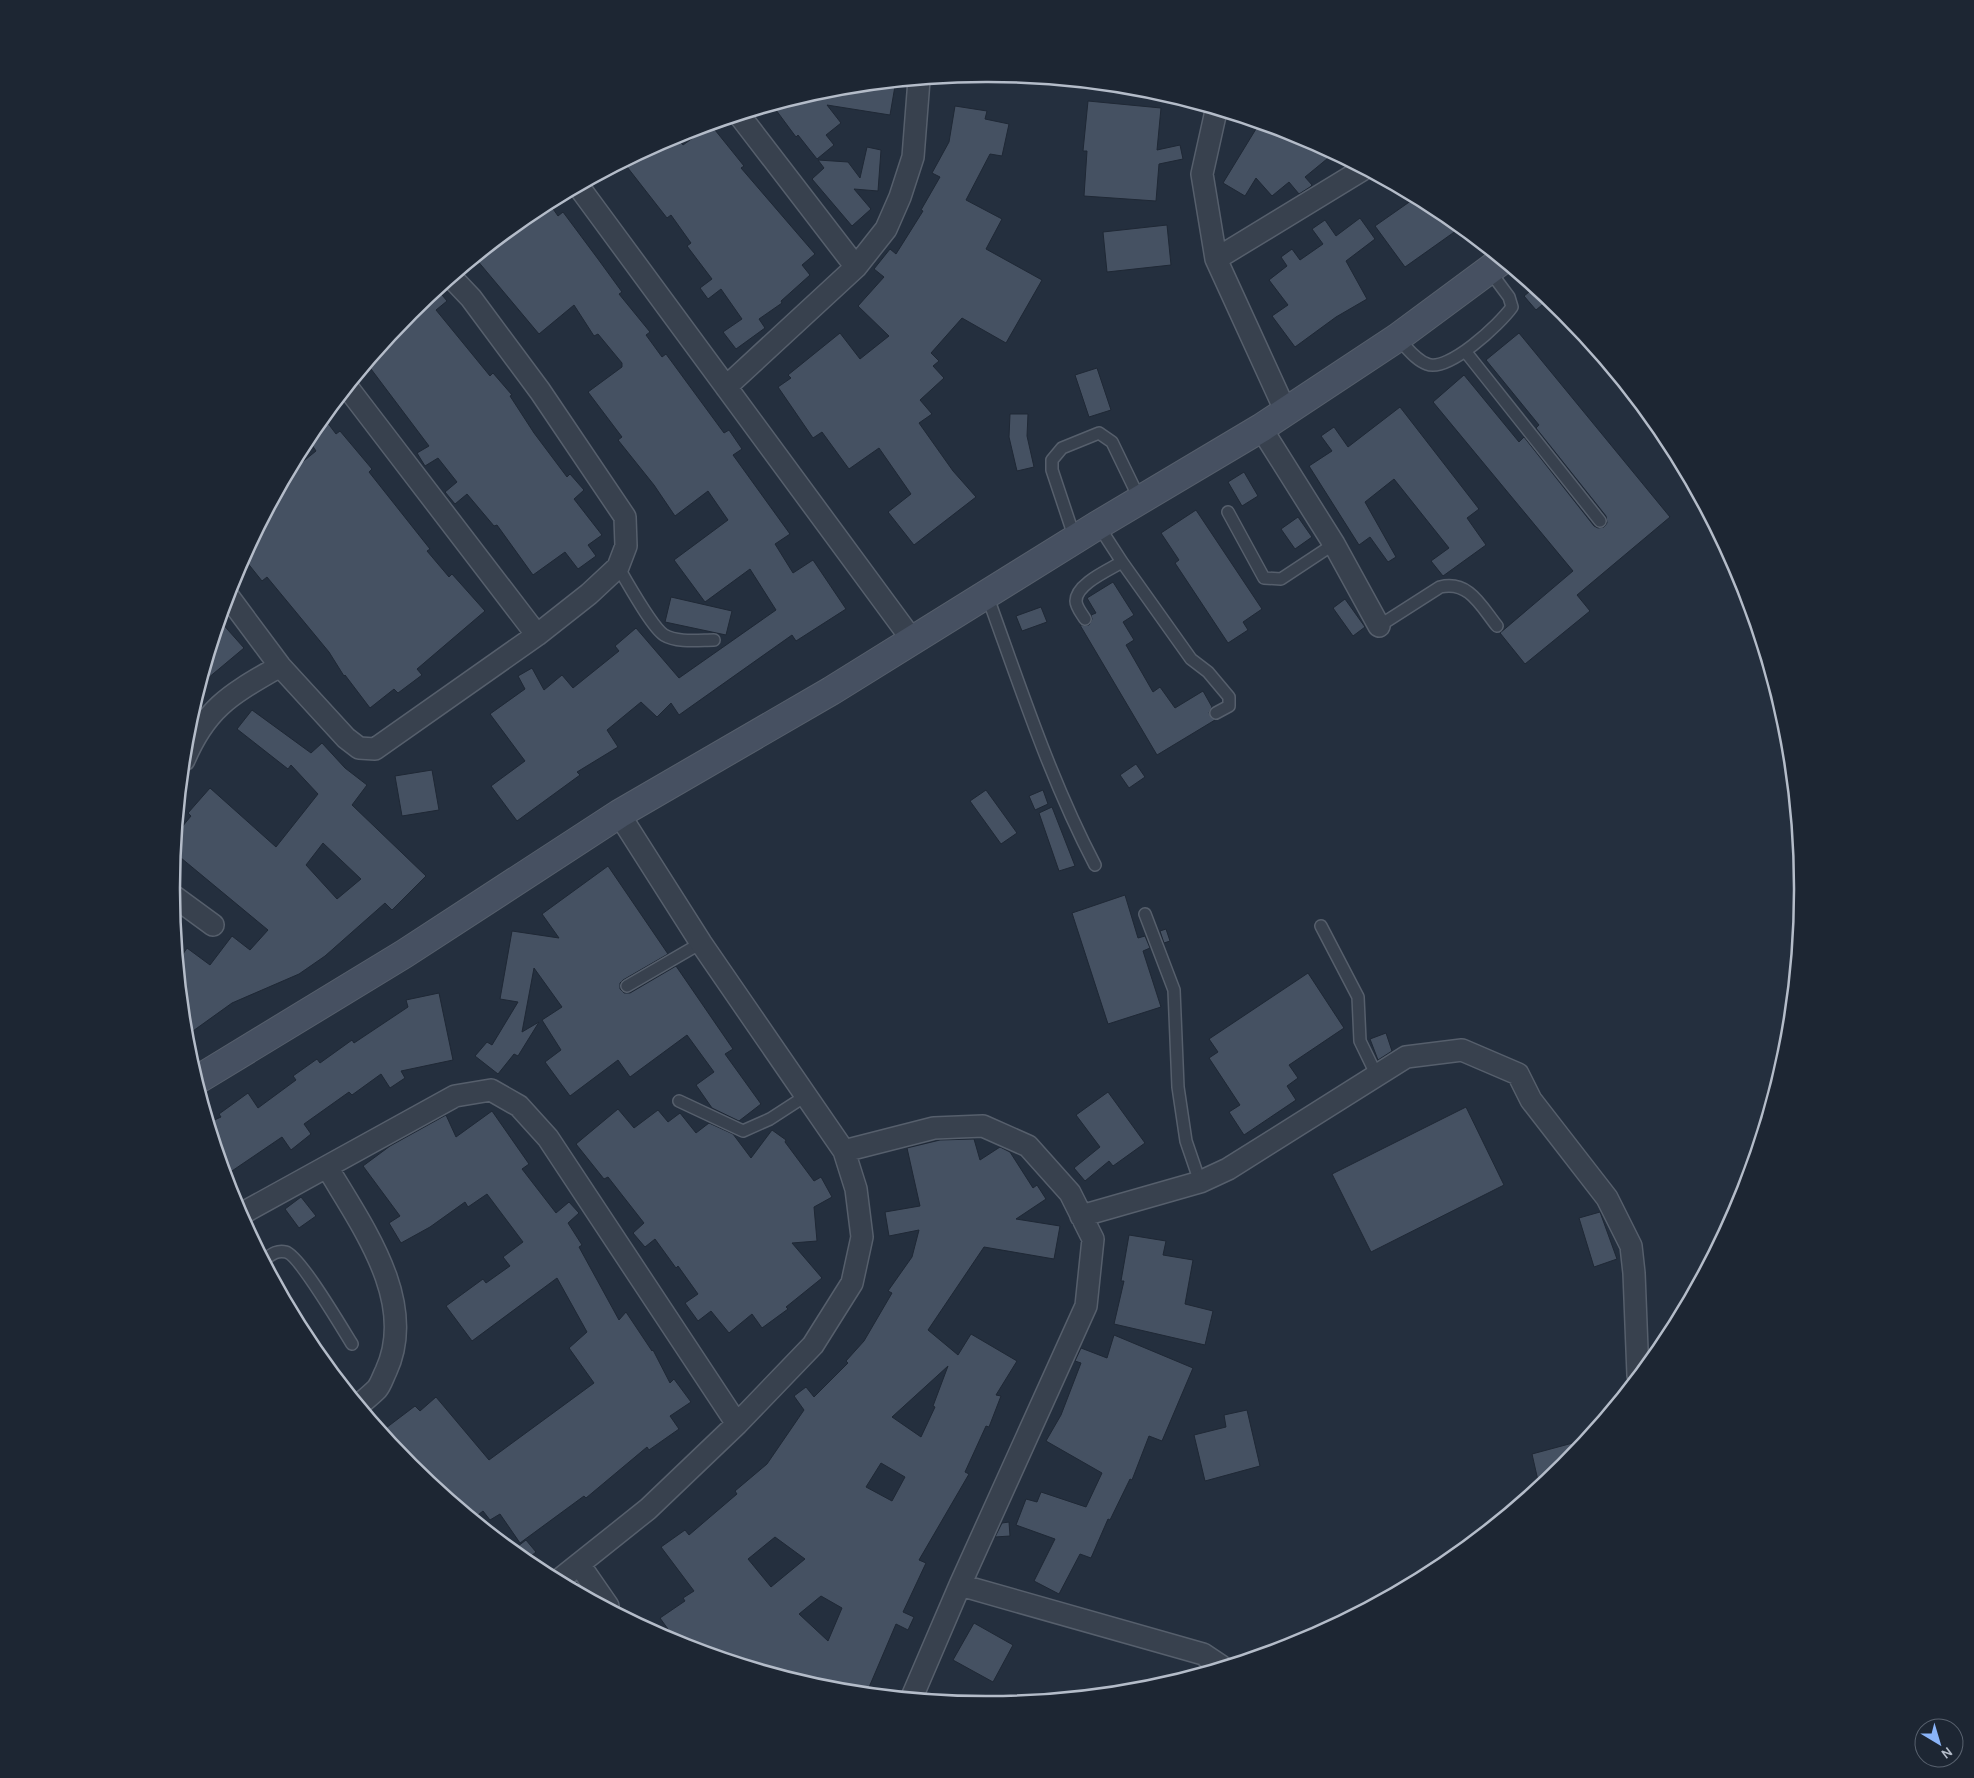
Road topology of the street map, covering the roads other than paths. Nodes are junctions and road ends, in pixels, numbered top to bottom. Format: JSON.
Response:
{"nodes":[{"id":1,"x":919,"y":85,"type":"edge"},
{"id":2,"x":1215,"y":116,"type":"edge"},
{"id":3,"x":743,"y":120,"type":"edge"},
{"id":4,"x":1357,"y":173,"type":"edge"},
{"id":5,"x":583,"y":192,"type":"edge"},
{"id":6,"x":1216,"y":260,"type":"junction"},
{"id":7,"x":1495,"y":266,"type":"edge"},
{"id":8,"x":856,"y":267,"type":"junction"},
{"id":9,"x":456,"y":282,"type":"edge"},
{"id":10,"x":1397,"y":338,"type":"junction"},
{"id":11,"x":1464,"y":351,"type":"junction"},
{"id":12,"x":726,"y":387,"type":"junction"},
{"id":13,"x":352,"y":393,"type":"edge"},
{"id":14,"x":1286,"y":412,"type":"junction"},
{"id":15,"x":1260,"y":428,"type":"junction"},
{"id":16,"x":1140,"y":500,"type":"junction"},
{"id":17,"x":1228,"y":512,"type":"dead end"},
{"id":18,"x":1600,"y":522,"type":"dead end"},
{"id":19,"x":1098,"y":524,"type":"junction"},
{"id":20,"x":1075,"y":539,"type":"junction"},
{"id":21,"x":1334,"y":544,"type":"junction"},
{"id":22,"x":1122,"y":562,"type":"junction"},
{"id":23,"x":618,"y":568,"type":"junction"},
{"id":24,"x":987,"y":595,"type":"junction"},
{"id":25,"x":233,"y":603,"type":"edge"},
{"id":26,"x":1085,"y":619,"type":"dead end"},
{"id":27,"x":1379,"y":626,"type":"joint"},
{"id":28,"x":1497,"y":626,"type":"dead end"},
{"id":29,"x":538,"y":635,"type":"junction"},
{"id":30,"x":714,"y":640,"type":"dead end"},
{"id":31,"x":913,"y":642,"type":"junction"},
{"id":32,"x":280,"y":666,"type":"junction"},
{"id":33,"x":1216,"y":713,"type":"dead end"},
{"id":34,"x":195,"y":737,"type":"edge"},
{"id":35,"x":619,"y":814,"type":"junction"},
{"id":36,"x":1095,"y":865,"type":"dead end"},
{"id":37,"x":180,"y":901,"type":"edge"},
{"id":38,"x":1146,"y":914,"type":"dead end"},
{"id":39,"x":213,"y":926,"type":"dead end"},
{"id":40,"x":1321,"y":926,"type":"dead end"},
{"id":41,"x":701,"y":943,"type":"junction"},
{"id":42,"x":627,"y":986,"type":"dead end"},
{"id":43,"x":1376,"y":1074,"type":"junction"},
{"id":44,"x":203,"y":1076,"type":"edge"},
{"id":45,"x":807,"y":1095,"type":"junction"},
{"id":46,"x":679,"y":1101,"type":"dead end"},
{"id":47,"x":844,"y":1151,"type":"junction"},
{"id":48,"x":327,"y":1167,"type":"junction"},
{"id":49,"x":1200,"y":1182,"type":"junction"},
{"id":50,"x":248,"y":1210,"type":"edge"},
{"id":51,"x":1081,"y":1216,"type":"junction"},
{"id":52,"x":269,"y":1256,"type":"edge"},
{"id":53,"x":352,"y":1344,"type":"dead end"},
{"id":54,"x":1638,"y":1365,"type":"edge"},
{"id":55,"x":364,"y":1400,"type":"edge"},
{"id":56,"x":737,"y":1424,"type":"junction"},
{"id":57,"x":579,"y":1564,"type":"junction"},
{"id":58,"x":565,"y":1575,"type":"edge"},
{"id":59,"x":960,"y":1585,"type":"junction"},
{"id":60,"x":601,"y":1596,"type":"edge"},
{"id":61,"x":1215,"y":1662,"type":"edge"},
{"id":62,"x":914,"y":1692,"type":"edge"}],
"edges":[{"from":1,"to":8,"type":"street"},
{"from":2,"to":6,"type":"street"},
{"from":3,"to":8,"type":"street"},
{"from":4,"to":6,"type":"street"},
{"from":5,"to":12,"type":"street"},
{"from":6,"to":14,"type":"street"},
{"from":7,"to":10,"type":"main road"},
{"from":7,"to":11,"type":"lane"},
{"from":8,"to":12,"type":"street"},
{"from":9,"to":23,"type":"street"},
{"from":10,"to":11,"type":"lane"},
{"from":10,"to":14,"type":"main road"},
{"from":11,"to":18,"type":"lane"},
{"from":12,"to":31,"type":"street"},
{"from":13,"to":29,"type":"street"},
{"from":14,"to":15,"type":"main road"},
{"from":15,"to":16,"type":"main road"},
{"from":15,"to":21,"type":"street"},
{"from":16,"to":19,"type":"main road"},
{"from":16,"to":20,"type":"lane"},
{"from":17,"to":21,"type":"lane"},
{"from":19,"to":20,"type":"main road"},
{"from":19,"to":22,"type":"lane"},
{"from":20,"to":24,"type":"main road"},
{"from":21,"to":27,"type":"street"},
{"from":22,"to":26,"type":"lane"},
{"from":22,"to":33,"type":"lane"},
{"from":23,"to":29,"type":"street"},
{"from":23,"to":30,"type":"lane"},
{"from":24,"to":31,"type":"main road"},
{"from":24,"to":36,"type":"lane"},
{"from":25,"to":32,"type":"street"},
{"from":27,"to":28,"type":"lane"},
{"from":29,"to":32,"type":"street"},
{"from":31,"to":35,"type":"main road"},
{"from":32,"to":34,"type":"street"},
{"from":35,"to":41,"type":"street"},
{"from":35,"to":44,"type":"main road"},
{"from":37,"to":39,"type":"street"},
{"from":38,"to":49,"type":"lane"},
{"from":40,"to":43,"type":"lane"},
{"from":41,"to":42,"type":"lane"},
{"from":41,"to":45,"type":"street"},
{"from":43,"to":49,"type":"street"},
{"from":43,"to":54,"type":"street"},
{"from":45,"to":46,"type":"lane"},
{"from":45,"to":47,"type":"street"},
{"from":47,"to":51,"type":"street"},
{"from":47,"to":56,"type":"street"},
{"from":48,"to":50,"type":"street"},
{"from":48,"to":55,"type":"street"},
{"from":48,"to":56,"type":"street"},
{"from":49,"to":51,"type":"street"},
{"from":51,"to":59,"type":"street"},
{"from":52,"to":53,"type":"lane"},
{"from":56,"to":57,"type":"street"},
{"from":57,"to":58,"type":"street"},
{"from":57,"to":60,"type":"street"},
{"from":59,"to":61,"type":"street"},
{"from":59,"to":62,"type":"street"}]}
